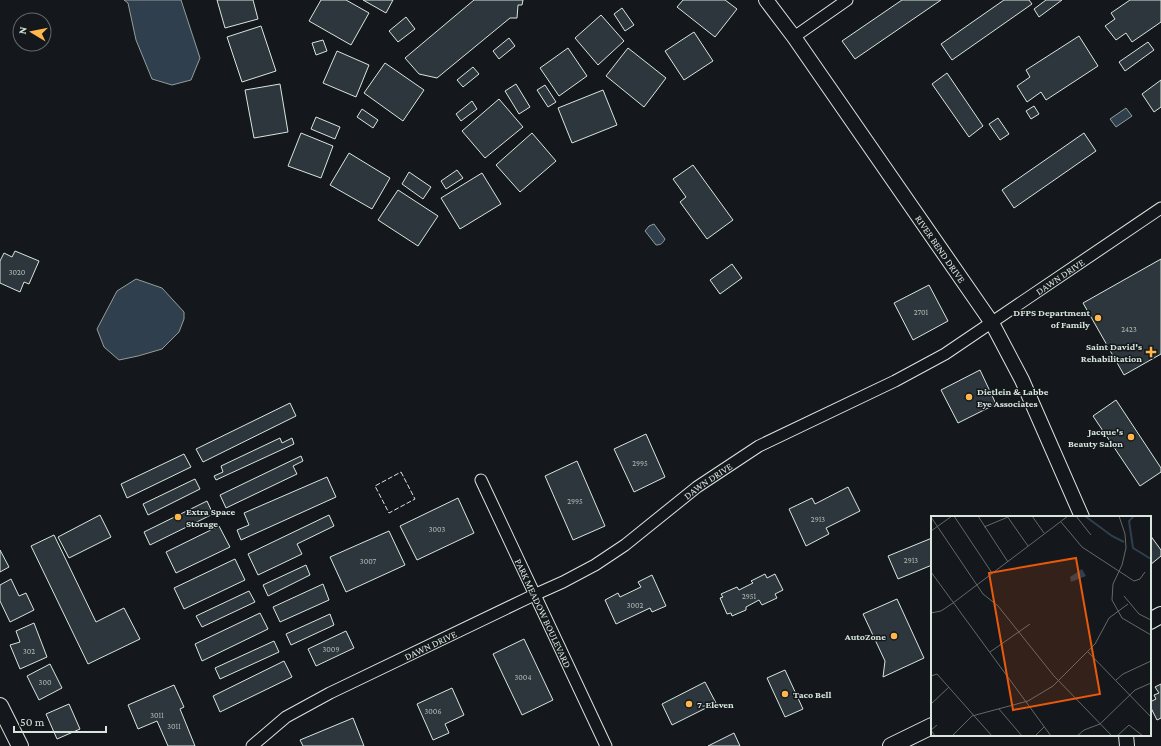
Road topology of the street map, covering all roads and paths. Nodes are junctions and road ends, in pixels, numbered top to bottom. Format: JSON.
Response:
{"nodes":[{"id":1,"x":766,"y":0,"type":"edge"},
{"id":2,"x":846,"y":0,"type":"edge"},
{"id":3,"x":794,"y":37,"type":"junction"},
{"id":4,"x":1161,"y":208,"type":"edge"},
{"id":5,"x":992,"y":323,"type":"junction"},
{"id":6,"x":481,"y":480,"type":"dead end"},
{"id":7,"x":1082,"y":516,"type":"edge"},
{"id":8,"x":534,"y":595,"type":"junction"},
{"id":9,"x":1161,"y":615,"type":"edge"},
{"id":10,"x":1151,"y":620,"type":"edge"},
{"id":11,"x":2,"y":713,"type":"edge"},
{"id":12,"x":931,"y":726,"type":"edge"},
{"id":13,"x":1126,"y":736,"type":"edge"},
{"id":14,"x":20,"y":746,"type":"edge"},
{"id":15,"x":252,"y":746,"type":"edge"},
{"id":16,"x":606,"y":746,"type":"edge"},
{"id":17,"x":891,"y":746,"type":"edge"},
{"id":18,"x":1127,"y":746,"type":"edge"}],
"edges":[{"from":1,"to":3,"type":"street","name":"RIVER BEND DRIVE"},
{"from":2,"to":3,"type":"street"},
{"from":3,"to":5,"type":"street","name":"RIVER BEND DRIVE"},
{"from":4,"to":5,"type":"street","name":"DAWN DRIVE"},
{"from":5,"to":7,"type":"street","name":"RIVER BEND DRIVE"},
{"from":5,"to":8,"type":"street","name":"DAWN DRIVE"},
{"from":6,"to":8,"type":"street","name":"PARK MEADOW BOULEVARD"},
{"from":8,"to":15,"type":"street","name":"DAWN DRIVE"},
{"from":8,"to":16,"type":"street","name":"PARK MEADOW BOULEVARD"},
{"from":9,"to":10,"type":"main road"},
{"from":11,"to":14,"type":"main road"},
{"from":12,"to":17,"type":"main road"},
{"from":13,"to":18,"type":"street"}]}
